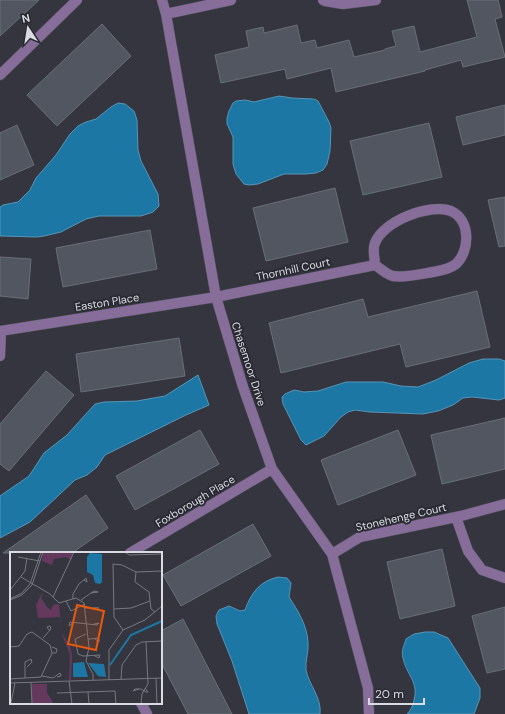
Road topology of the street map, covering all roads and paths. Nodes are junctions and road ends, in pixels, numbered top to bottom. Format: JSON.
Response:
{"nodes":[{"id":1,"x":77,"y":0,"type":"edge"},
{"id":2,"x":162,"y":0,"type":"edge"},
{"id":3,"x":231,"y":0,"type":"edge"},
{"id":4,"x":324,"y":0,"type":"edge"},
{"id":5,"x":376,"y":0,"type":"edge"},
{"id":6,"x":166,"y":14,"type":"junction"},
{"id":7,"x":0,"y":74,"type":"edge"},
{"id":8,"x":375,"y":264,"type":"junction"},
{"id":9,"x":216,"y":297,"type":"junction"},
{"id":10,"x":1,"y":331,"type":"edge"},
{"id":11,"x":0,"y":356,"type":"edge"},
{"id":12,"x":272,"y":469,"type":"junction"},
{"id":13,"x":505,"y":504,"type":"edge"},
{"id":14,"x":456,"y":517,"type":"junction"},
{"id":15,"x":132,"y":552,"type":"edge"},
{"id":16,"x":332,"y":554,"type":"junction"},
{"id":17,"x":505,"y":578,"type":"edge"},
{"id":18,"x":142,"y":704,"type":"edge"},
{"id":19,"x":147,"y":714,"type":"edge"},
{"id":20,"x":369,"y":714,"type":"edge"}],
"edges":[{"from":1,"to":7,"type":"street"},
{"from":2,"to":6,"type":"street","name":"Chasemoor Drive"},
{"from":3,"to":6,"type":"street"},
{"from":4,"to":5,"type":"street"},
{"from":6,"to":9,"type":"street","name":"Chasemoor Drive"},
{"from":8,"to":8,"type":"street"},
{"from":8,"to":9,"type":"street","name":"Thornhill Court"},
{"from":9,"to":10,"type":"street","name":"Easton Place"},
{"from":9,"to":12,"type":"street","name":"Chasemoor Drive"},
{"from":10,"to":11,"type":"street","name":"Easton Place"},
{"from":12,"to":15,"type":"street","name":"Foxborough Place"},
{"from":12,"to":16,"type":"street","name":"Chasemoor Drive"},
{"from":13,"to":14,"type":"street","name":"Stonehenge Court"},
{"from":14,"to":16,"type":"street","name":"Stonehenge Court"},
{"from":14,"to":17,"type":"street","name":"Stonehenge Court"},
{"from":16,"to":20,"type":"street","name":"Chasemoor Drive"},
{"from":18,"to":19,"type":"street"}]}
